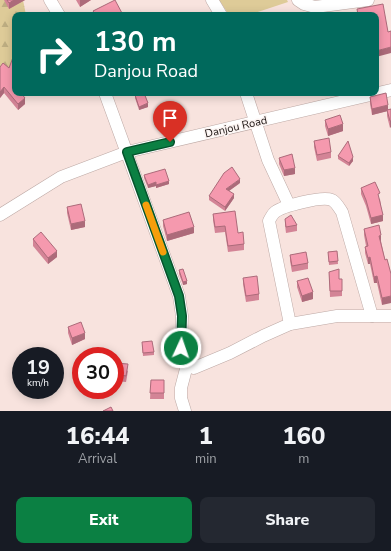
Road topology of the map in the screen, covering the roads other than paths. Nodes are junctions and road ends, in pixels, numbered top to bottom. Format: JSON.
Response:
{"nodes":[{"id":1,"x":50,"y":0,"type":"edge"},
{"id":2,"x":212,"y":0,"type":"edge"},
{"id":3,"x":298,"y":0,"type":"edge"},
{"id":4,"x":368,"y":0,"type":"edge"},
{"id":5,"x":58,"y":12,"type":"edge"},
{"id":6,"x":219,"y":12,"type":"edge"},
{"id":7,"x":391,"y":90,"type":"edge"},
{"id":8,"x":379,"y":93,"type":"edge"},
{"id":9,"x":106,"y":96,"type":"edge"},
{"id":10,"x":247,"y":96,"type":"edge"},
{"id":11,"x":366,"y":96,"type":"edge"},
{"id":12,"x":255,"y":122,"type":"junction"},
{"id":13,"x":127,"y":152,"type":"junction"},
{"id":14,"x":289,"y":205,"type":"junction"},
{"id":15,"x":3,"y":213,"type":"edge"},
{"id":16,"x":372,"y":316,"type":"junction"},
{"id":17,"x":391,"y":316,"type":"edge"},
{"id":18,"x":290,"y":324,"type":"junction"},
{"id":19,"x":186,"y":365,"type":"junction"},
{"id":20,"x":185,"y":411,"type":"edge"}],
"edges":[{"from":1,"to":5,"type":"street"},
{"from":2,"to":6,"type":"street"},
{"from":3,"to":4,"type":"street"},
{"from":7,"to":8,"type":"street","name":"Danjou Road"},
{"from":9,"to":13,"type":"street"},
{"from":10,"to":12,"type":"street"},
{"from":11,"to":12,"type":"street","name":"Danjou Road"},
{"from":12,"to":13,"type":"street","name":"Danjou Road"},
{"from":12,"to":14,"type":"street"},
{"from":13,"to":15,"type":"street","name":"Danjou Road"},
{"from":13,"to":19,"type":"street"},
{"from":14,"to":16,"type":"street"},
{"from":14,"to":18,"type":"street"},
{"from":16,"to":17,"type":"street"},
{"from":16,"to":18,"type":"street"},
{"from":18,"to":19,"type":"street"},
{"from":19,"to":20,"type":"street"}]}
